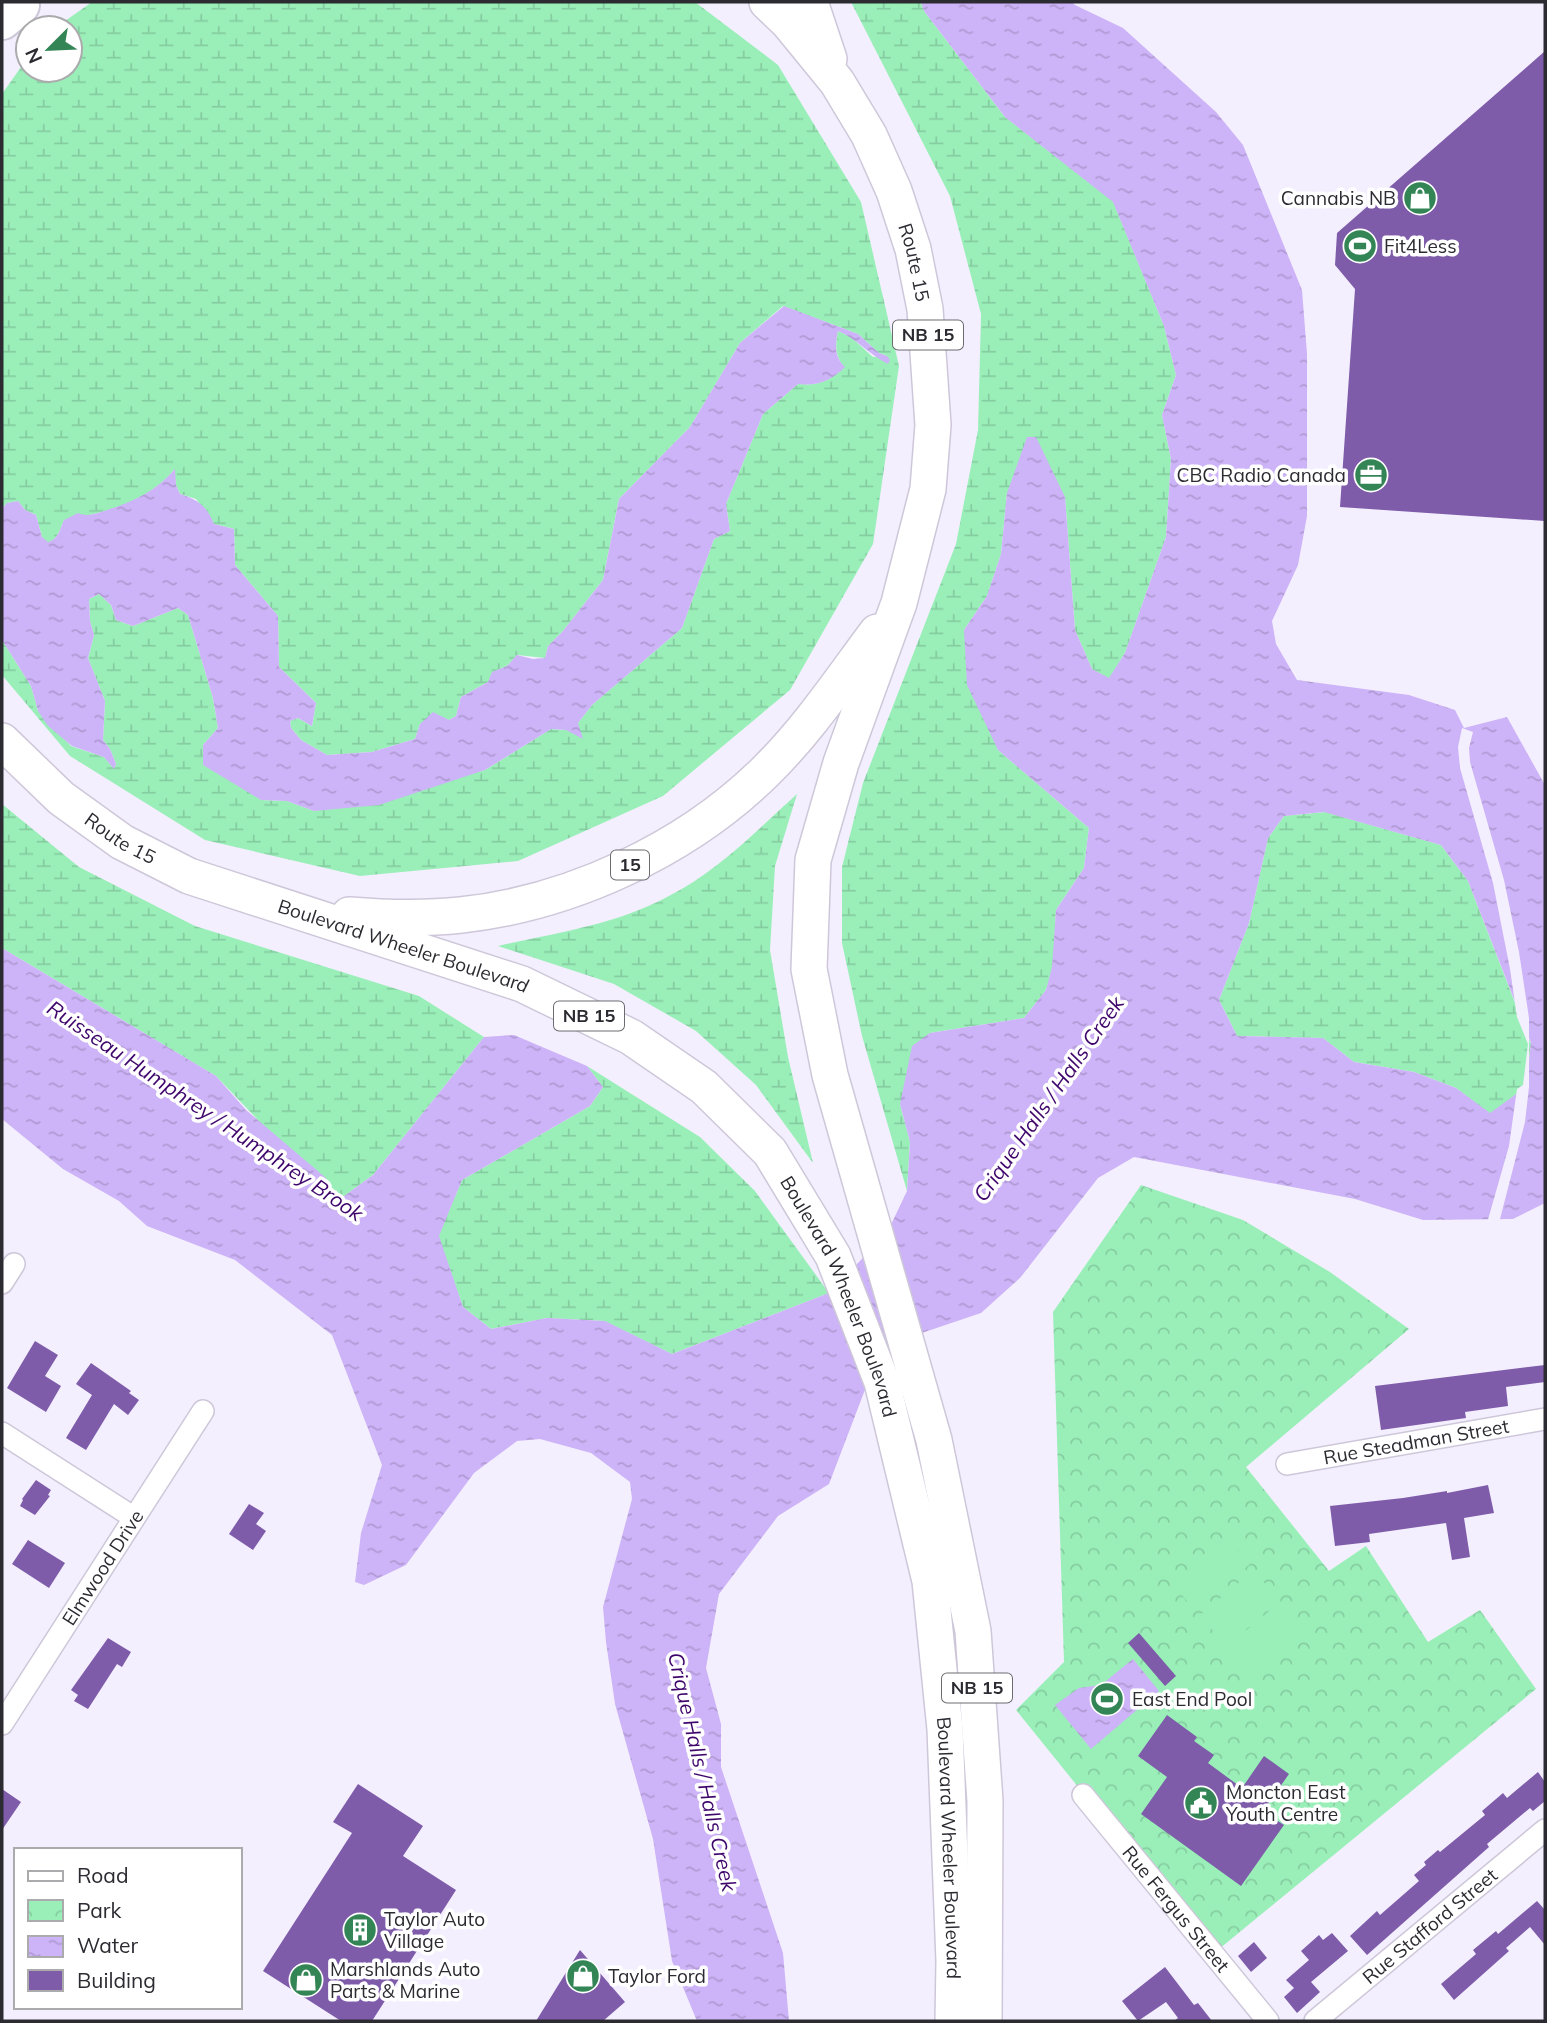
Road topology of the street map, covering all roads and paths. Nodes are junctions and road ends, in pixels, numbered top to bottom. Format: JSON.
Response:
{"nodes":[{"id":1,"x":767,"y":2,"type":"edge"},
{"id":2,"x":810,"y":2,"type":"edge"},
{"id":3,"x":837,"y":82,"type":"junction"},
{"id":4,"x":899,"y":603,"type":"junction"},
{"id":5,"x":2,"y":741,"type":"edge"},
{"id":6,"x":260,"y":900,"type":"junction"},
{"id":7,"x":14,"y":1264,"type":"dead end"},
{"id":8,"x":2,"y":1283,"type":"edge"},
{"id":9,"x":203,"y":1411,"type":"dead end"},
{"id":10,"x":1543,"y":1425,"type":"edge"},
{"id":11,"x":2,"y":1433,"type":"edge"},
{"id":12,"x":1287,"y":1464,"type":"dead end"},
{"id":13,"x":133,"y":1517,"type":"junction"},
{"id":14,"x":8,"y":1701,"type":"edge"},
{"id":15,"x":2,"y":1724,"type":"edge"},
{"id":16,"x":1083,"y":1795,"type":"dead end"},
{"id":17,"x":1545,"y":1830,"type":"edge"},
{"id":18,"x":953,"y":2021,"type":"edge"},
{"id":19,"x":984,"y":2021,"type":"edge"},
{"id":20,"x":1268,"y":2021,"type":"edge"},
{"id":21,"x":1315,"y":2021,"type":"edge"}],
"edges":[{"from":1,"to":3,"type":"highway","name":"Route 15","number":"NB 15"},
{"from":2,"to":3,"type":"highway","number":"NB 15"},
{"from":3,"to":4,"type":"highway","name":"Route 15","number":"NB 15"},
{"from":4,"to":6,"type":"highway","number":"15"},
{"from":4,"to":19,"type":"highway","name":"Boulevard Wheeler Boulevard","number":"NB 15"},
{"from":5,"to":6,"type":"highway","name":"Route 15","number":"NB 15"},
{"from":6,"to":18,"type":"highway","name":"Boulevard Wheeler Boulevard","number":"NB 15"},
{"from":7,"to":8,"type":"street"},
{"from":9,"to":13,"type":"street","name":"Elmwood Drive"},
{"from":10,"to":12,"type":"street","name":"Rue Steadman Street"},
{"from":11,"to":13,"type":"street"},
{"from":13,"to":14,"type":"street","name":"Elmwood Drive"},
{"from":14,"to":15,"type":"street","name":"Elmwood Drive"},
{"from":16,"to":20,"type":"street","name":"Rue Fergus Street"},
{"from":17,"to":21,"type":"street","name":"Rue Stafford Street"}]}
